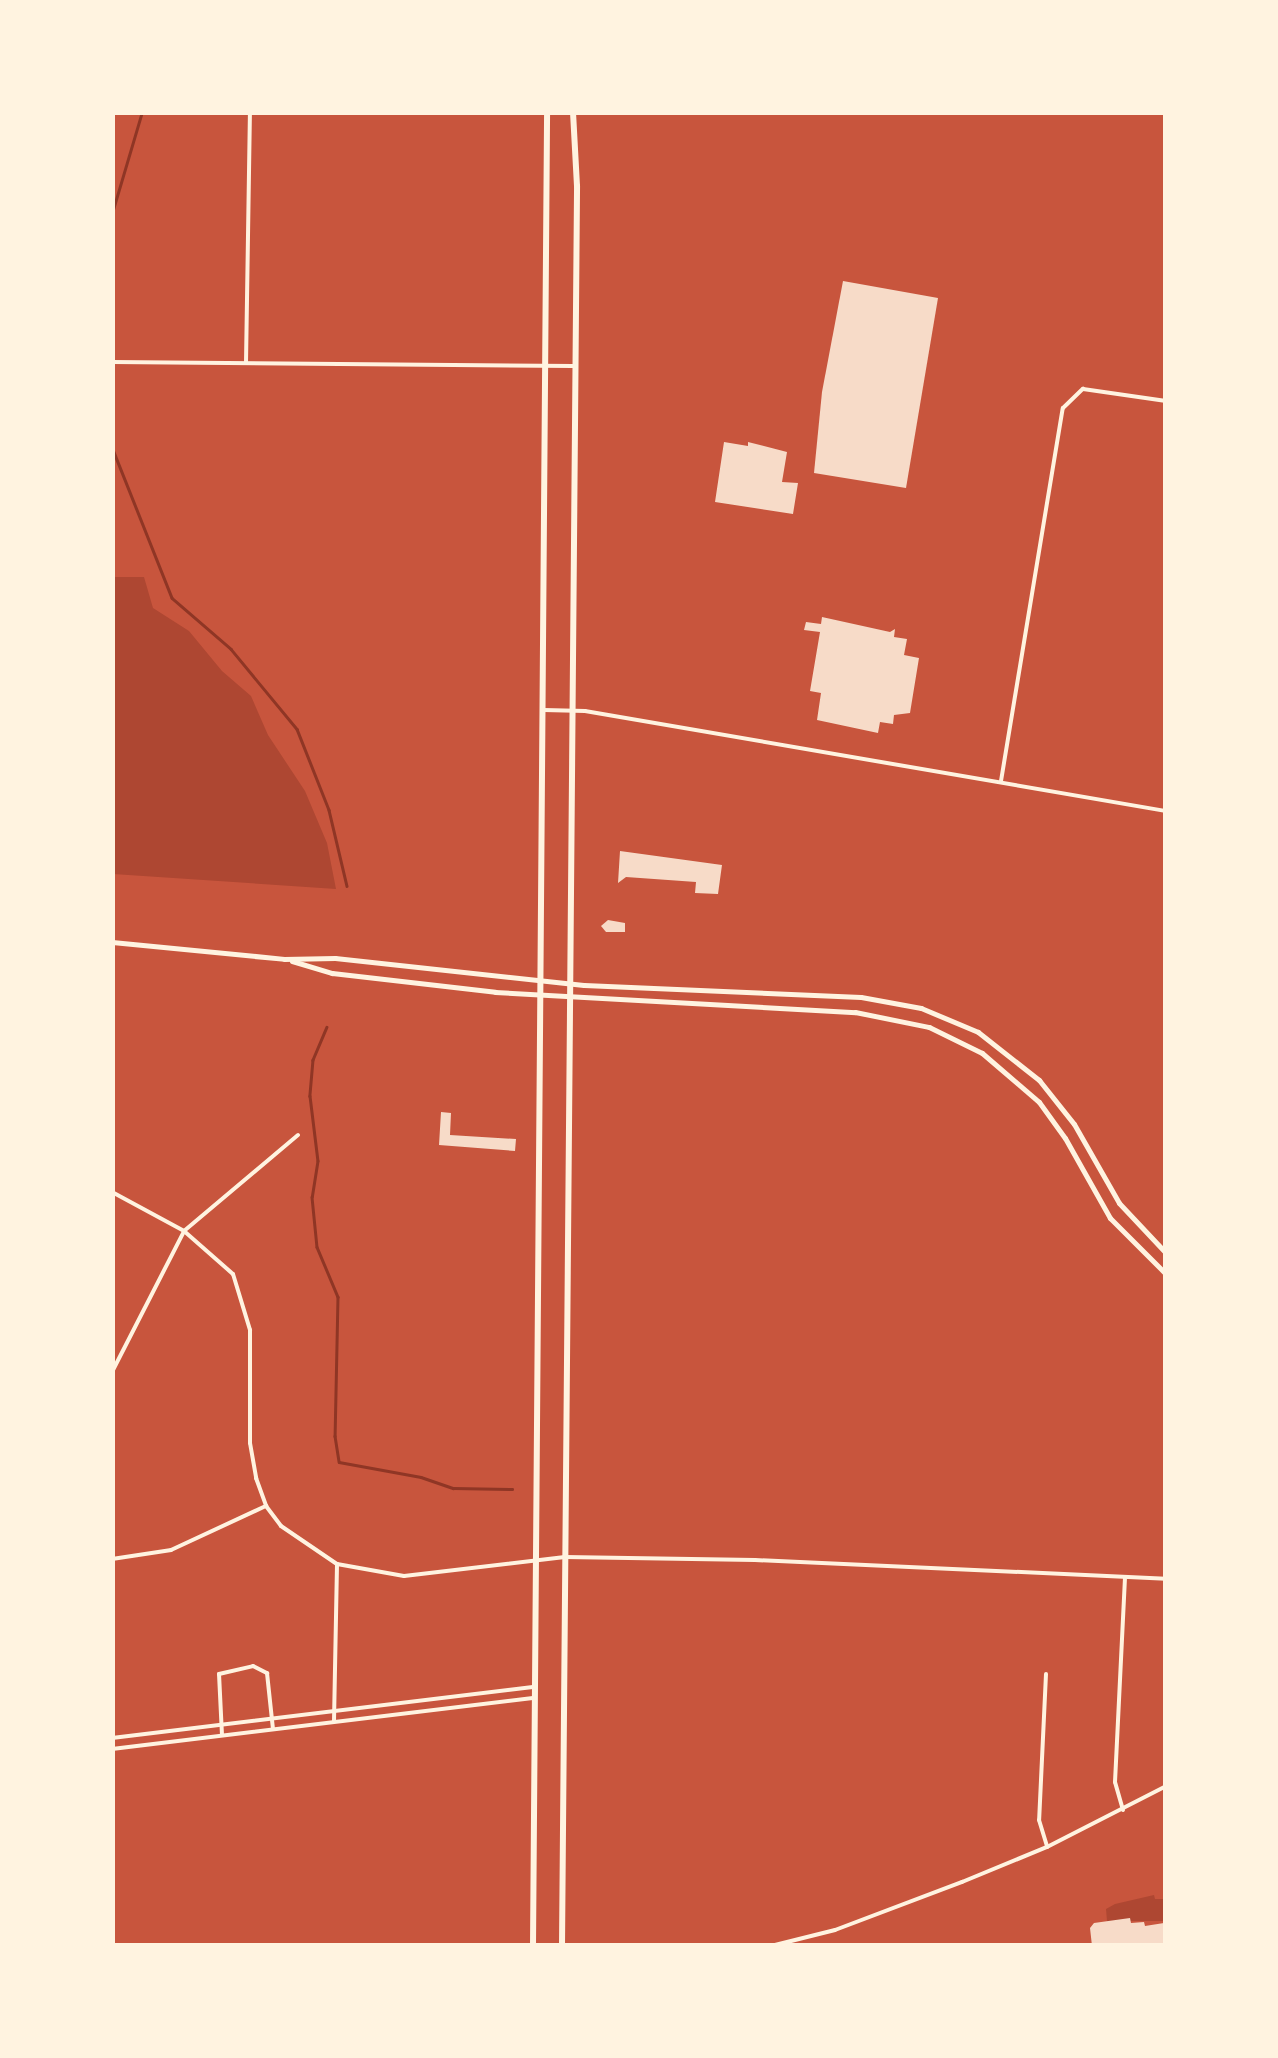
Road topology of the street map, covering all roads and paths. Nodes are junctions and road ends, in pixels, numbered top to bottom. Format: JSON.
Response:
{"nodes":[{"id":1,"x":250,"y":112,"type":"edge"},
{"id":2,"x":547,"y":112,"type":"edge"},
{"id":3,"x":573,"y":112,"type":"edge"},
{"id":4,"x":112,"y":362,"type":"edge"},
{"id":5,"x":246,"y":363,"type":"junction"},
{"id":6,"x":546,"y":364,"type":"junction"},
{"id":7,"x":576,"y":366,"type":"junction"},
{"id":8,"x":1166,"y":400,"type":"edge"},
{"id":9,"x":543,"y":710,"type":"junction"},
{"id":10,"x":572,"y":710,"type":"junction"},
{"id":11,"x":1001,"y":782,"type":"junction"},
{"id":12,"x":1166,"y":811,"type":"edge"},
{"id":13,"x":112,"y":942,"type":"edge"},
{"id":14,"x":284,"y":959,"type":"junction"},
{"id":15,"x":540,"y":981,"type":"junction"},
{"id":16,"x":569,"y":983,"type":"junction"},
{"id":17,"x":825,"y":996,"type":"junction"},
{"id":18,"x":540,"y":997,"type":"junction"},
{"id":19,"x":569,"y":1000,"type":"junction"},
{"id":20,"x":824,"y":1010,"type":"junction"},
{"id":21,"x":298,"y":1134,"type":"dead end"},
{"id":22,"x":112,"y":1192,"type":"edge"},
{"id":23,"x":184,"y":1231,"type":"junction"},
{"id":24,"x":1166,"y":1253,"type":"edge"},
{"id":25,"x":1166,"y":1274,"type":"edge"},
{"id":26,"x":112,"y":1372,"type":"edge"},
{"id":27,"x":266,"y":1506,"type":"junction"},
{"id":28,"x":565,"y":1556,"type":"junction"},
{"id":29,"x":112,"y":1558,"type":"edge"},
{"id":30,"x":536,"y":1560,"type":"junction"},
{"id":31,"x":337,"y":1564,"type":"junction"},
{"id":32,"x":1125,"y":1576,"type":"junction"},
{"id":33,"x":1166,"y":1579,"type":"edge"},
{"id":34,"x":1046,"y":1674,"type":"dead end"},
{"id":35,"x":535,"y":1687,"type":"junction"},
{"id":36,"x":535,"y":1698,"type":"junction"},
{"id":37,"x":334,"y":1711,"type":"junction"},
{"id":38,"x":272,"y":1718,"type":"junction"},
{"id":39,"x":334,"y":1721,"type":"junction"},
{"id":40,"x":221,"y":1724,"type":"junction"},
{"id":41,"x":273,"y":1729,"type":"junction"},
{"id":42,"x":222,"y":1735,"type":"junction"},
{"id":43,"x":112,"y":1738,"type":"edge"},
{"id":44,"x":112,"y":1748,"type":"edge"},
{"id":45,"x":1166,"y":1786,"type":"edge"},
{"id":46,"x":1124,"y":1810,"type":"junction"},
{"id":47,"x":1047,"y":1847,"type":"junction"},
{"id":48,"x":533,"y":1946,"type":"edge"},
{"id":49,"x":562,"y":1946,"type":"edge"},
{"id":50,"x":771,"y":1946,"type":"edge"}],
"edges":[{"from":1,"to":5,"type":"street"},
{"from":2,"to":6,"type":"main road"},
{"from":3,"to":7,"type":"main road"},
{"from":4,"to":5,"type":"street"},
{"from":5,"to":6,"type":"street"},
{"from":6,"to":7,"type":"street"},
{"from":6,"to":9,"type":"main road"},
{"from":7,"to":10,"type":"main road"},
{"from":8,"to":11,"type":"street"},
{"from":9,"to":10,"type":"street"},
{"from":9,"to":15,"type":"main road"},
{"from":10,"to":11,"type":"street"},
{"from":10,"to":16,"type":"main road"},
{"from":11,"to":12,"type":"street"},
{"from":13,"to":14,"type":"street"},
{"from":14,"to":15,"type":"street"},
{"from":14,"to":18,"type":"street"},
{"from":15,"to":16,"type":"street"},
{"from":15,"to":18,"type":"main road"},
{"from":16,"to":17,"type":"street"},
{"from":16,"to":19,"type":"main road"},
{"from":17,"to":20,"type":"street"},
{"from":17,"to":24,"type":"street"},
{"from":18,"to":19,"type":"street"},
{"from":18,"to":30,"type":"main road"},
{"from":19,"to":20,"type":"street"},
{"from":19,"to":28,"type":"main road"},
{"from":20,"to":25,"type":"street"},
{"from":21,"to":23,"type":"street"},
{"from":22,"to":23,"type":"street"},
{"from":23,"to":26,"type":"street"},
{"from":23,"to":27,"type":"street"},
{"from":27,"to":29,"type":"street"},
{"from":27,"to":31,"type":"street"},
{"from":28,"to":30,"type":"street"},
{"from":28,"to":32,"type":"street"},
{"from":28,"to":49,"type":"main road"},
{"from":30,"to":31,"type":"street"},
{"from":30,"to":35,"type":"main road"},
{"from":31,"to":37,"type":"street"},
{"from":32,"to":33,"type":"street"},
{"from":32,"to":46,"type":"street"},
{"from":34,"to":47,"type":"street"},
{"from":35,"to":36,"type":"main road"},
{"from":35,"to":37,"type":"street"},
{"from":36,"to":39,"type":"street"},
{"from":36,"to":48,"type":"main road"},
{"from":37,"to":38,"type":"street"},
{"from":37,"to":39,"type":"street"},
{"from":38,"to":40,"type":"street"},
{"from":38,"to":40,"type":"street"},
{"from":38,"to":41,"type":"street"},
{"from":39,"to":41,"type":"street"},
{"from":40,"to":42,"type":"street"},
{"from":40,"to":43,"type":"street"},
{"from":41,"to":42,"type":"street"},
{"from":42,"to":44,"type":"street"},
{"from":45,"to":46,"type":"street"},
{"from":46,"to":47,"type":"street"},
{"from":47,"to":50,"type":"street"}]}
